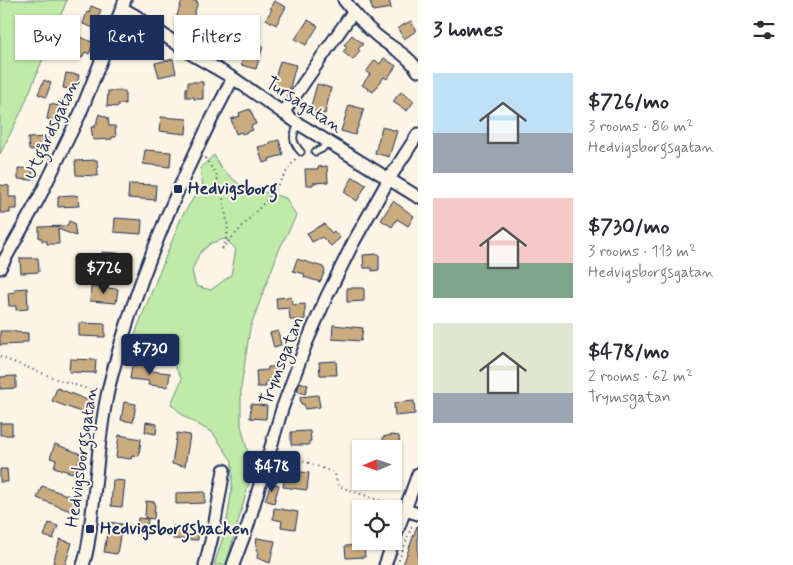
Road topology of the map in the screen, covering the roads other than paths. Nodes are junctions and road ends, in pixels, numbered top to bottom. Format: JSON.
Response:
{"nodes":[{"id":1,"x":344,"y":0,"type":"edge"},
{"id":2,"x":123,"y":4,"type":"edge"},
{"id":3,"x":353,"y":12,"type":"junction"},
{"id":4,"x":418,"y":71,"type":"edge"},
{"id":5,"x":233,"y":78,"type":"junction"},
{"id":6,"x":283,"y":113,"type":"junction"},
{"id":7,"x":299,"y":124,"type":"junction"},
{"id":8,"x":418,"y":134,"type":"edge"},
{"id":9,"x":328,"y":142,"type":"junction"},
{"id":10,"x":301,"y":152,"type":"road end"},
{"id":11,"x":315,"y":152,"type":"dead end"},
{"id":12,"x":389,"y":179,"type":"junction"},
{"id":13,"x":418,"y":197,"type":"edge"},
{"id":14,"x":0,"y":268,"type":"edge"},
{"id":15,"x":224,"y":470,"type":"dead end"},
{"id":16,"x":418,"y":474,"type":"edge"},
{"id":17,"x":405,"y":510,"type":"junction"},
{"id":18,"x":416,"y":517,"type":"edge"},
{"id":19,"x":83,"y":565,"type":"edge"},
{"id":20,"x":205,"y":565,"type":"edge"},
{"id":21,"x":233,"y":565,"type":"edge"},
{"id":22,"x":385,"y":565,"type":"edge"}],
"edges":[{"from":1,"to":3,"type":"street"},
{"from":2,"to":5,"type":"street","name":"Tursagatan"},
{"from":2,"to":14,"type":"street","name":"Utgårdsgatan"},
{"from":3,"to":4,"type":"street"},
{"from":3,"to":6,"type":"street"},
{"from":5,"to":6,"type":"street","name":"Tursagatan"},
{"from":5,"to":19,"type":"street","name":"Hedvigsborgsgatan"},
{"from":6,"to":7,"type":"street","name":"Tursagatan"},
{"from":7,"to":9,"type":"street","name":"Tursagatan"},
{"from":7,"to":10,"type":"lane"},
{"from":8,"to":12,"type":"street","name":"Trymsgatan"},
{"from":9,"to":11,"type":"lane"},
{"from":9,"to":12,"type":"street","name":"Tursagatan"},
{"from":12,"to":13,"type":"street","name":"Tursagatan"},
{"from":12,"to":21,"type":"street","name":"Trymsgatan"},
{"from":15,"to":20,"type":"street"},
{"from":16,"to":17,"type":"street"},
{"from":17,"to":18,"type":"street"},
{"from":17,"to":22,"type":"street"}]}
